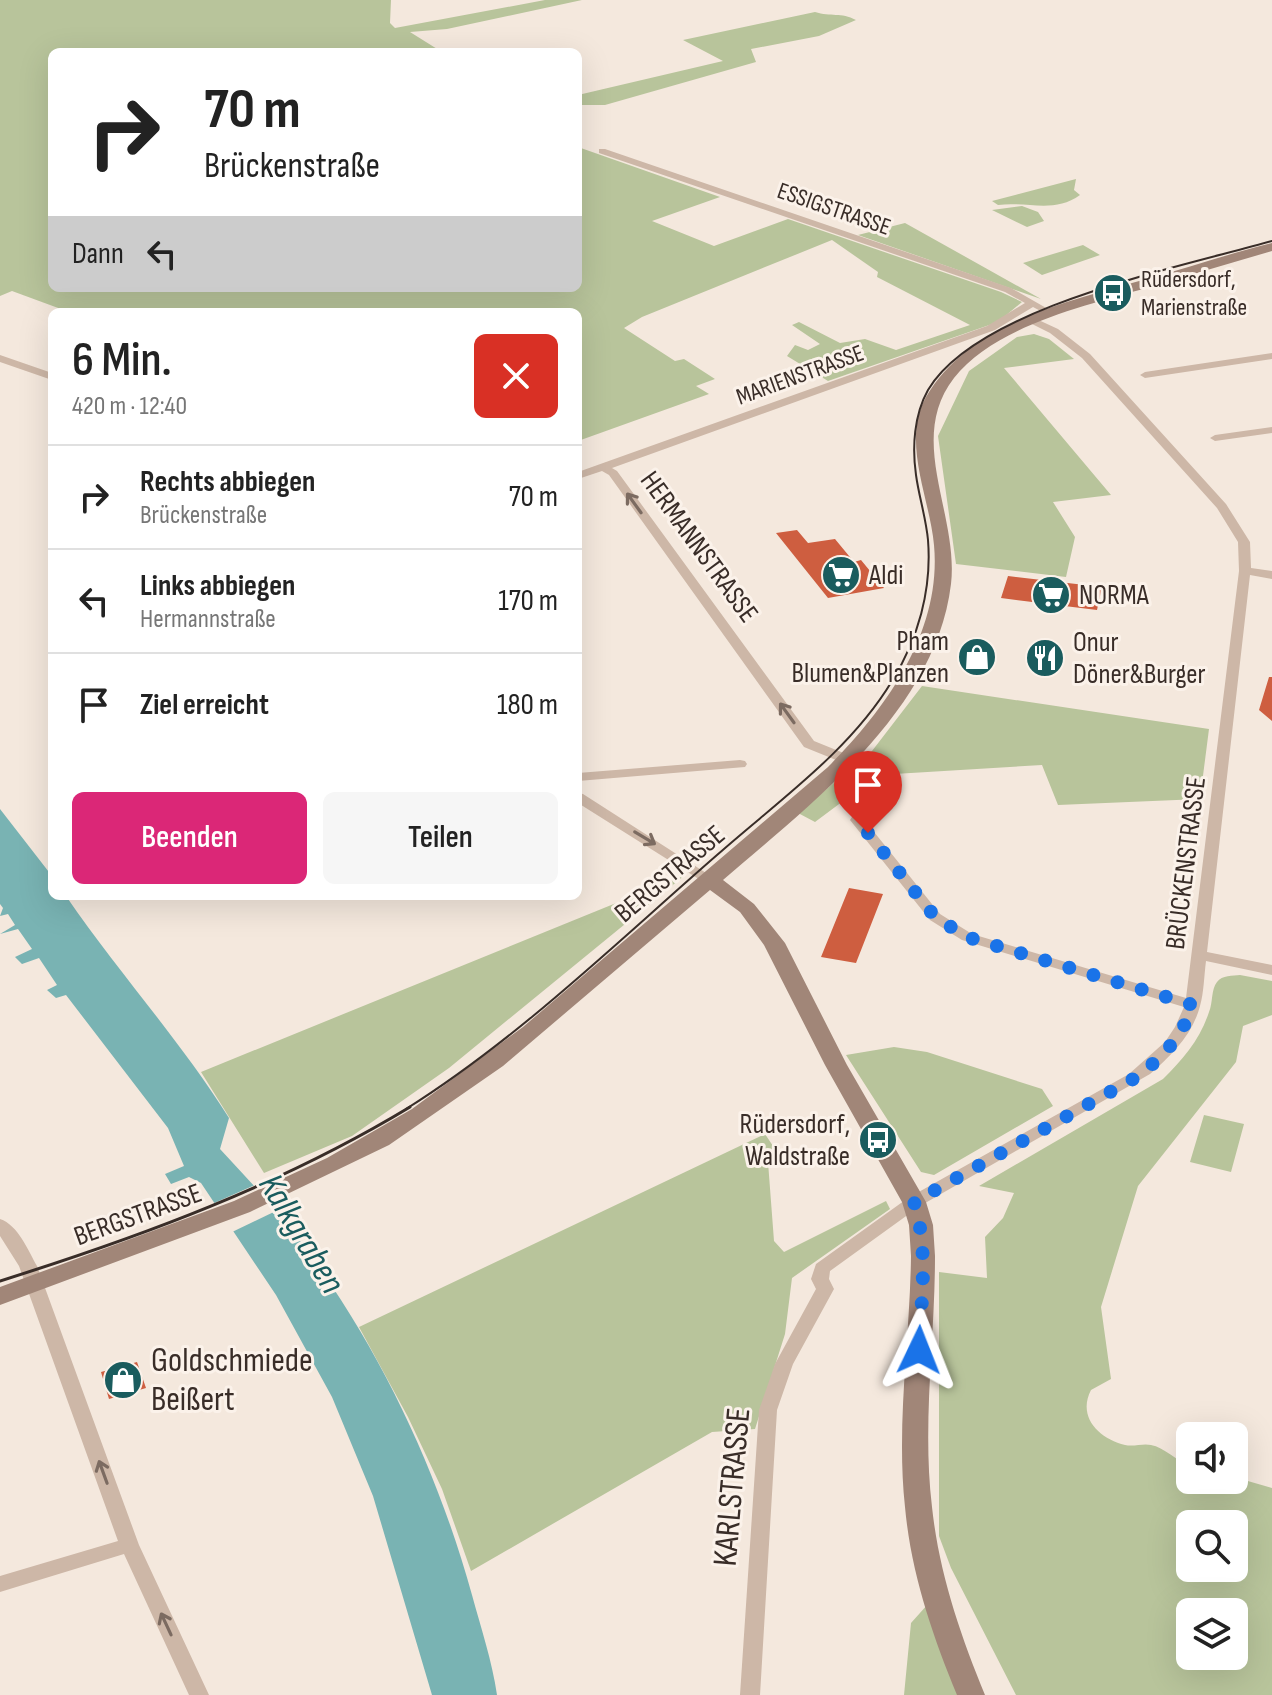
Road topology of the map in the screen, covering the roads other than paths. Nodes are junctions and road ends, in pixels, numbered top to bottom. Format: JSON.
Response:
{"nodes":[{"id":1,"x":602,"y":151,"type":"dead end"},
{"id":2,"x":1272,"y":247,"type":"edge"},
{"id":3,"x":1033,"y":312,"type":"junction"},
{"id":4,"x":1272,"y":356,"type":"edge"},
{"id":5,"x":2,"y":360,"type":"edge"},
{"id":6,"x":1145,"y":375,"type":"dead end"},
{"id":7,"x":48,"y":376,"type":"edge"},
{"id":8,"x":1272,"y":430,"type":"edge"},
{"id":9,"x":1215,"y":438,"type":"dead end"},
{"id":10,"x":605,"y":468,"type":"junction"},
{"id":11,"x":582,"y":475,"type":"edge"},
{"id":12,"x":1245,"y":571,"type":"junction"},
{"id":13,"x":1272,"y":575,"type":"edge"},
{"id":14,"x":846,"y":759,"type":"junction"},
{"id":15,"x":740,"y":764,"type":"dead end"},
{"id":16,"x":582,"y":777,"type":"edge"},
{"id":17,"x":582,"y":800,"type":"edge"},
{"id":18,"x":857,"y":820,"type":"dead end"},
{"id":19,"x":710,"y":880,"type":"junction"},
{"id":20,"x":1200,"y":955,"type":"junction"},
{"id":21,"x":1272,"y":970,"type":"edge"},
{"id":22,"x":1193,"y":1005,"type":"junction"},
{"id":23,"x":914,"y":1202,"type":"junction"},
{"id":24,"x":0,"y":1225,"type":"edge"},
{"id":25,"x":35,"y":1284,"type":"junction"},
{"id":26,"x":0,"y":1296,"type":"edge"},
{"id":27,"x":129,"y":1545,"type":"junction"},
{"id":28,"x":0,"y":1584,"type":"edge"},
{"id":29,"x":199,"y":1695,"type":"edge"},
{"id":30,"x":750,"y":1695,"type":"edge"},
{"id":31,"x":971,"y":1695,"type":"edge"}],
"edges":[{"from":1,"to":3,"type":"street","name":"ESSIGSTRASSE"},
{"from":2,"to":3,"type":"street","name":"MARIENSTRASSE"},
{"from":3,"to":10,"type":"street","name":"MARIENSTRASSE"},
{"from":3,"to":12,"type":"street","name":"BRÜCKENSTRASSE"},
{"from":3,"to":14,"type":"street","name":"BERGSTRASSE"},
{"from":4,"to":6,"type":"street"},
{"from":5,"to":7,"type":"street"},
{"from":8,"to":9,"type":"street"},
{"from":10,"to":11,"type":"street","name":"MARIENSTRASSE"},
{"from":14,"to":10,"type":"street","name":"HERMANNSTRASSE","one_way":true},
{"from":12,"to":13,"type":"street"},
{"from":12,"to":20,"type":"street","name":"BRÜCKENSTRASSE"},
{"from":14,"to":19,"type":"street","name":"BERGSTRASSE"},
{"from":15,"to":16,"type":"street"},
{"from":17,"to":19,"type":"street","one_way":true},
{"from":18,"to":22,"type":"street"},
{"from":19,"to":23,"type":"street"},
{"from":19,"to":25,"type":"street","name":"BERGSTRASSE"},
{"from":20,"to":21,"type":"street"},
{"from":20,"to":22,"type":"street","name":"BRÜCKENSTRASSE"},
{"from":22,"to":23,"type":"street","name":"BRÜCKENSTRASSE"},
{"from":23,"to":30,"type":"street","name":"KARLSTRASSE"},
{"from":23,"to":31,"type":"street"},
{"from":24,"to":25,"type":"street"},
{"from":25,"to":26,"type":"street","name":"BERGSTRASSE"},
{"from":27,"to":25,"type":"street","one_way":true},
{"from":27,"to":28,"type":"street"},
{"from":29,"to":27,"type":"street","one_way":true}]}
